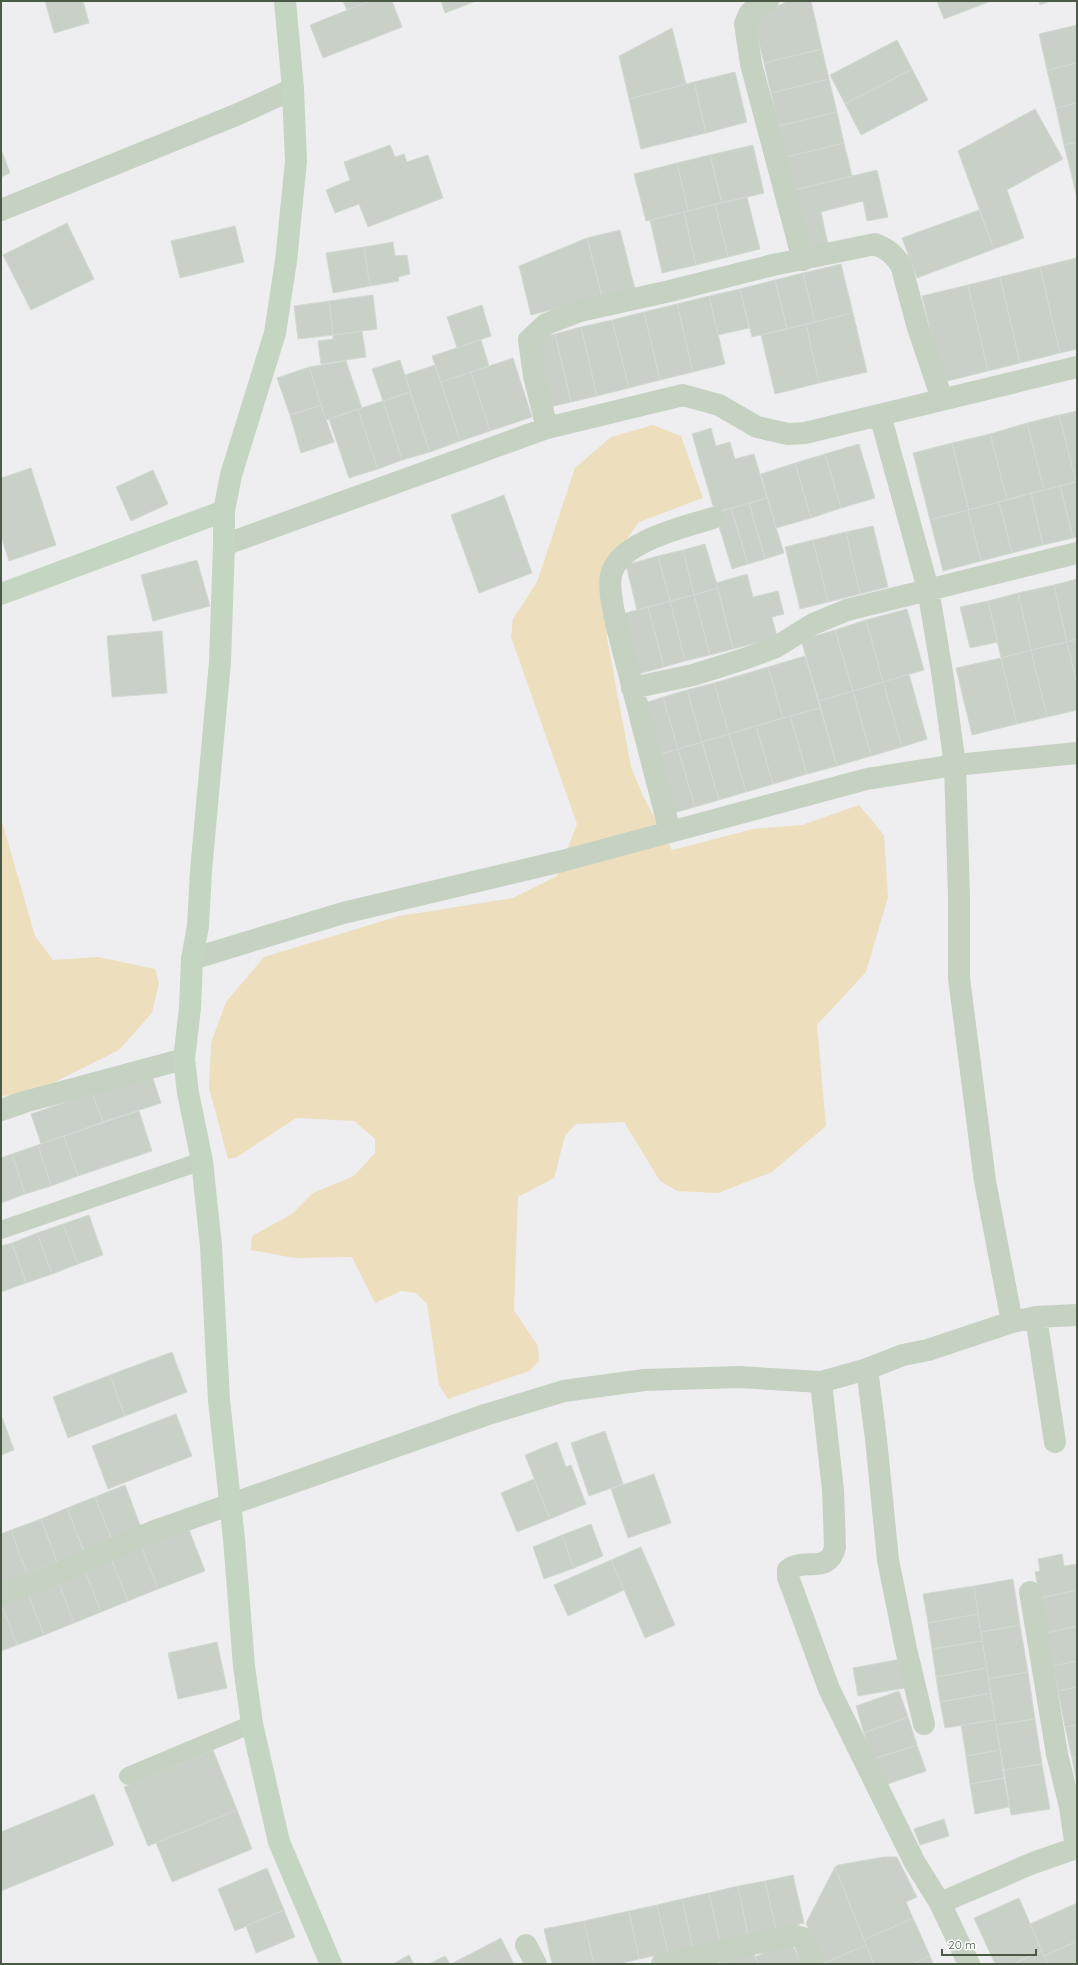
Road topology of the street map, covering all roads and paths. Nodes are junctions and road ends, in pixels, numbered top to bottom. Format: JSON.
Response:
{"nodes":[{"id":1,"x":285,"y":1,"type":"edge"},
{"id":2,"x":768,"y":1,"type":"edge"},
{"id":3,"x":293,"y":89,"type":"junction"},
{"id":4,"x":1,"y":210,"type":"edge"},
{"id":5,"x":803,"y":260,"type":"junction"},
{"id":6,"x":1077,"y":367,"type":"edge"},
{"id":7,"x":942,"y":399,"type":"junction"},
{"id":8,"x":880,"y":415,"type":"junction"},
{"id":9,"x":547,"y":428,"type":"junction"},
{"id":10,"x":224,"y":511,"type":"junction"},
{"id":11,"x":713,"y":518,"type":"dead end"},
{"id":12,"x":224,"y":545,"type":"junction"},
{"id":13,"x":1077,"y":553,"type":"edge"},
{"id":14,"x":928,"y":589,"type":"junction"},
{"id":15,"x":1,"y":594,"type":"edge"},
{"id":16,"x":632,"y":688,"type":"junction"},
{"id":17,"x":1077,"y":753,"type":"edge"},
{"id":18,"x":955,"y":765,"type":"junction"},
{"id":19,"x":670,"y":832,"type":"junction"},
{"id":20,"x":192,"y":959,"type":"junction"},
{"id":21,"x":184,"y":1059,"type":"junction"},
{"id":22,"x":1,"y":1110,"type":"edge"},
{"id":23,"x":202,"y":1162,"type":"junction"},
{"id":24,"x":1,"y":1230,"type":"edge"},
{"id":25,"x":1077,"y":1315,"type":"edge"},
{"id":26,"x":1036,"y":1317,"type":"junction"},
{"id":27,"x":1012,"y":1322,"type":"junction"},
{"id":28,"x":867,"y":1369,"type":"junction"},
{"id":29,"x":821,"y":1382,"type":"junction"},
{"id":30,"x":1055,"y":1442,"type":"dead end"},
{"id":31,"x":230,"y":1506,"type":"junction"},
{"id":32,"x":1030,"y":1592,"type":"dead end"},
{"id":33,"x":1,"y":1594,"type":"edge"},
{"id":34,"x":252,"y":1724,"type":"junction"},
{"id":35,"x":924,"y":1724,"type":"dead end"},
{"id":36,"x":128,"y":1776,"type":"dead end"},
{"id":37,"x":1076,"y":1842,"type":"edge"},
{"id":38,"x":940,"y":1903,"type":"junction"},
{"id":39,"x":331,"y":1964,"type":"edge"},
{"id":40,"x":662,"y":1964,"type":"edge"},
{"id":41,"x":813,"y":1964,"type":"edge"},
{"id":42,"x":969,"y":1964,"type":"edge"}],
"edges":[{"from":1,"to":3,"type":"street"},
{"from":2,"to":5,"type":"street"},
{"from":3,"to":4,"type":"street"},
{"from":3,"to":10,"type":"street"},
{"from":5,"to":7,"type":"street"},
{"from":5,"to":9,"type":"street"},
{"from":6,"to":7,"type":"street"},
{"from":7,"to":8,"type":"street"},
{"from":8,"to":9,"type":"street"},
{"from":8,"to":14,"type":"street"},
{"from":9,"to":12,"type":"street"},
{"from":10,"to":12,"type":"street"},
{"from":10,"to":15,"type":"street"},
{"from":11,"to":16,"type":"street"},
{"from":12,"to":20,"type":"street"},
{"from":13,"to":14,"type":"street"},
{"from":14,"to":16,"type":"street"},
{"from":14,"to":18,"type":"street"},
{"from":16,"to":19,"type":"street"},
{"from":17,"to":18,"type":"street"},
{"from":18,"to":19,"type":"street"},
{"from":18,"to":27,"type":"street"},
{"from":19,"to":20,"type":"street"},
{"from":20,"to":21,"type":"street"},
{"from":21,"to":22,"type":"street"},
{"from":21,"to":23,"type":"street"},
{"from":23,"to":24,"type":"lane"},
{"from":23,"to":31,"type":"street"},
{"from":25,"to":26,"type":"street"},
{"from":26,"to":27,"type":"street"},
{"from":26,"to":30,"type":"street"},
{"from":27,"to":28,"type":"street"},
{"from":28,"to":29,"type":"street"},
{"from":28,"to":35,"type":"street"},
{"from":29,"to":31,"type":"street"},
{"from":29,"to":38,"type":"street"},
{"from":31,"to":33,"type":"street"},
{"from":31,"to":34,"type":"street"},
{"from":32,"to":37,"type":"street"},
{"from":34,"to":36,"type":"lane"},
{"from":34,"to":39,"type":"street"},
{"from":37,"to":38,"type":"street"},
{"from":38,"to":42,"type":"street"},
{"from":40,"to":41,"type":"street"}]}
